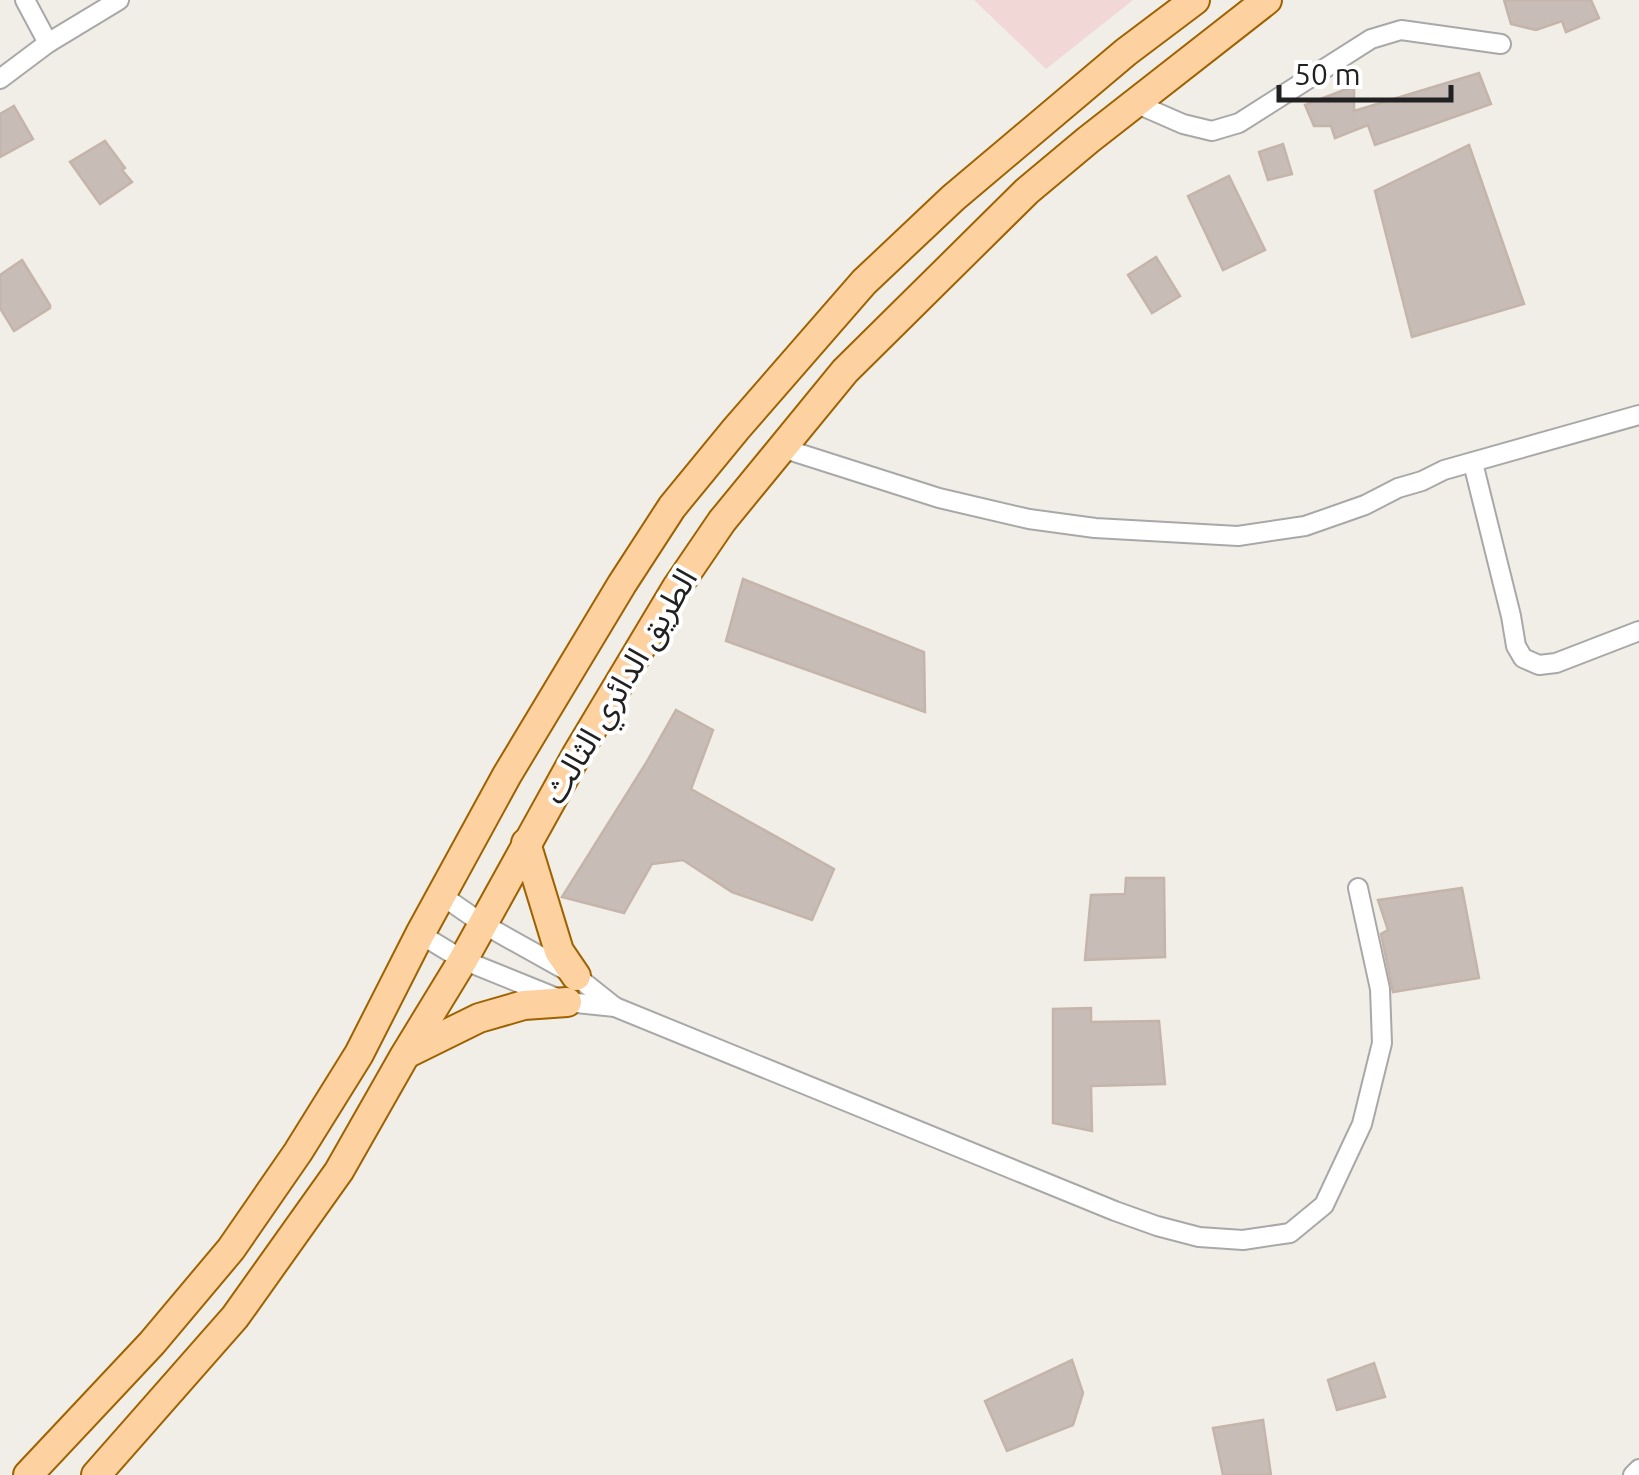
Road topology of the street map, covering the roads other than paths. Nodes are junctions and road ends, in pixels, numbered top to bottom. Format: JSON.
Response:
{"nodes":[{"id":1,"x":26,"y":0,"type":"edge"},
{"id":2,"x":119,"y":0,"type":"edge"},
{"id":3,"x":1195,"y":0,"type":"edge"},
{"id":4,"x":1267,"y":0,"type":"edge"},
{"id":5,"x":48,"y":43,"type":"junction"},
{"id":6,"x":1501,"y":44,"type":"dead end"},
{"id":7,"x":0,"y":79,"type":"edge"},
{"id":8,"x":1135,"y":103,"type":"junction"},
{"id":9,"x":1639,"y":414,"type":"edge"},
{"id":10,"x":782,"y":448,"type":"junction"},
{"id":11,"x":1473,"y":463,"type":"junction"},
{"id":12,"x":1639,"y":631,"type":"edge"},
{"id":13,"x":526,"y":843,"type":"junction"},
{"id":14,"x":1358,"y":888,"type":"dead end"},
{"id":15,"x":441,"y":896,"type":"junction"},
{"id":16,"x":483,"y":924,"type":"junction"},
{"id":17,"x":420,"y":934,"type":"junction"},
{"id":18,"x":464,"y":960,"type":"junction"},
{"id":19,"x":572,"y":989,"type":"junction"},
{"id":20,"x":615,"y":1007,"type":"junction"},
{"id":21,"x":405,"y":1055,"type":"junction"},
{"id":22,"x":1639,"y":1469,"type":"edge"},
{"id":23,"x":28,"y":1475,"type":"edge"},
{"id":24,"x":96,"y":1475,"type":"edge"},
{"id":25,"x":1633,"y":1475,"type":"edge"}],
"edges":[{"from":1,"to":5,"type":"street"},
{"from":2,"to":5,"type":"street"},
{"from":3,"to":15,"type":"main road","name":"الطريق الدائري الثالث"},
{"from":4,"to":8,"type":"main road","name":"الطريق الدائري الثالث"},
{"from":5,"to":7,"type":"street"},
{"from":6,"to":8,"type":"street"},
{"from":8,"to":10,"type":"main road","name":"الطريق الدائري الثالث"},
{"from":9,"to":11,"type":"street"},
{"from":10,"to":11,"type":"street"},
{"from":10,"to":13,"type":"main road","name":"الطريق الدائري الثالث"},
{"from":11,"to":12,"type":"street"},
{"from":13,"to":16,"type":"main road","name":"الطريق الدائري الثالث"},
{"from":13,"to":19,"type":"main road"},
{"from":14,"to":20,"type":"street"},
{"from":15,"to":16,"type":"street"},
{"from":15,"to":17,"type":"main road","name":"الطريق الدائري الثالث"},
{"from":16,"to":18,"type":"main road","name":"الطريق الدائري الثالث"},
{"from":16,"to":19,"type":"street"},
{"from":17,"to":18,"type":"street"},
{"from":17,"to":23,"type":"main road","name":"الطريق الدائري الثالث"},
{"from":18,"to":19,"type":"street"},
{"from":18,"to":21,"type":"main road","name":"الطريق الدائري الثالث"},
{"from":19,"to":20,"type":"street"},
{"from":19,"to":20,"type":"street"},
{"from":19,"to":21,"type":"main road"},
{"from":21,"to":24,"type":"main road","name":"الطريق الدائري الثالث"},
{"from":22,"to":25,"type":"street"}]}
